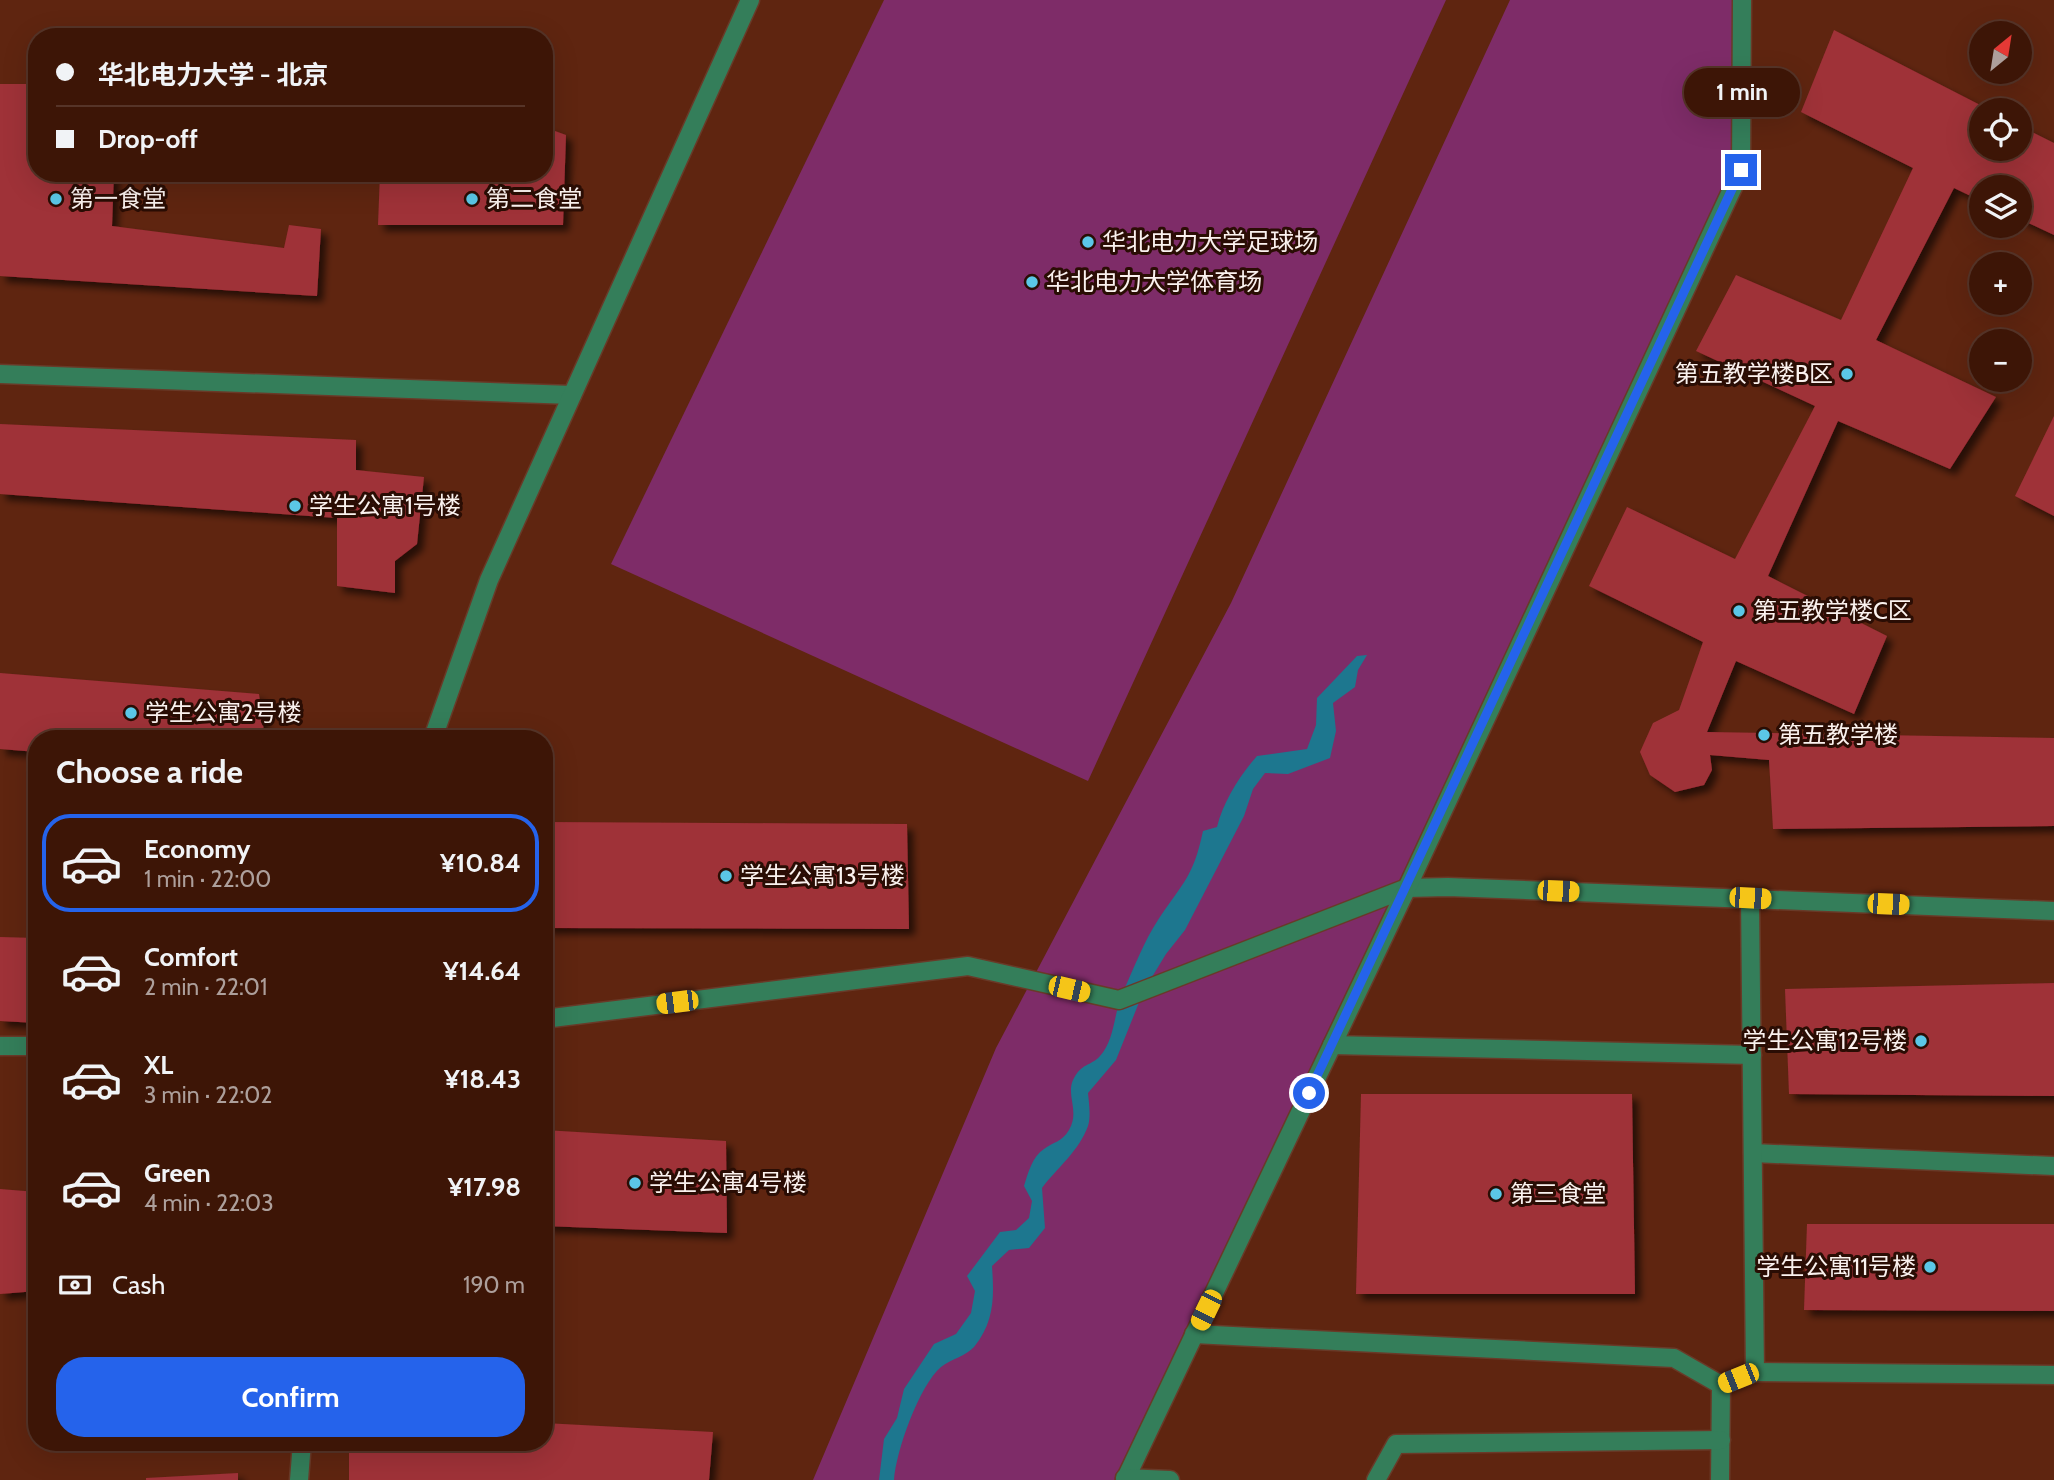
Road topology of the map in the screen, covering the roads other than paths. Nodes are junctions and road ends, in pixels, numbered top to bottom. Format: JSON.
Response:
{"nodes":[{"id":1,"x":750,"y":0,"type":"edge"},
{"id":2,"x":1742,"y":0,"type":"edge"},
{"id":3,"x":0,"y":374,"type":"edge"},
{"id":4,"x":572,"y":395,"type":"junction"},
{"id":5,"x":436,"y":730,"type":"edge"},
{"id":6,"x":1407,"y":888,"type":"junction"},
{"id":7,"x":1750,"y":898,"type":"junction"},
{"id":8,"x":2054,"y":911,"type":"edge"},
{"id":9,"x":553,"y":1018,"type":"edge"},
{"id":10,"x":1332,"y":1045,"type":"junction"},
{"id":11,"x":0,"y":1046,"type":"edge"},
{"id":12,"x":28,"y":1046,"type":"edge"},
{"id":13,"x":1752,"y":1055,"type":"junction"},
{"id":14,"x":1753,"y":1153,"type":"junction"},
{"id":15,"x":2054,"y":1166,"type":"edge"},
{"id":16,"x":1194,"y":1334,"type":"junction"},
{"id":17,"x":1755,"y":1372,"type":"junction"},
{"id":18,"x":2054,"y":1375,"type":"edge"},
{"id":19,"x":1721,"y":1385,"type":"junction"},
{"id":20,"x":1721,"y":1440,"type":"junction"},
{"id":21,"x":301,"y":1451,"type":"edge"},
{"id":22,"x":1125,"y":1479,"type":"edge"},
{"id":23,"x":299,"y":1480,"type":"edge"},
{"id":24,"x":1170,"y":1480,"type":"edge"},
{"id":25,"x":1376,"y":1480,"type":"edge"},
{"id":26,"x":1720,"y":1480,"type":"edge"}],
"edges":[{"from":1,"to":4,"type":"street"},
{"from":2,"to":6,"type":"street"},
{"from":3,"to":4,"type":"street"},
{"from":4,"to":5,"type":"street"},
{"from":6,"to":7,"type":"street"},
{"from":6,"to":9,"type":"street"},
{"from":6,"to":10,"type":"street"},
{"from":7,"to":8,"type":"street"},
{"from":7,"to":13,"type":"street"},
{"from":10,"to":13,"type":"street"},
{"from":10,"to":16,"type":"street"},
{"from":11,"to":12,"type":"street"},
{"from":13,"to":14,"type":"street"},
{"from":14,"to":15,"type":"street"},
{"from":14,"to":17,"type":"street"},
{"from":16,"to":19,"type":"street"},
{"from":16,"to":22,"type":"street"},
{"from":17,"to":18,"type":"street"},
{"from":17,"to":19,"type":"street"},
{"from":19,"to":20,"type":"street"},
{"from":20,"to":25,"type":"street"},
{"from":20,"to":26,"type":"street"},
{"from":21,"to":23,"type":"street"},
{"from":22,"to":24,"type":"street"}]}
